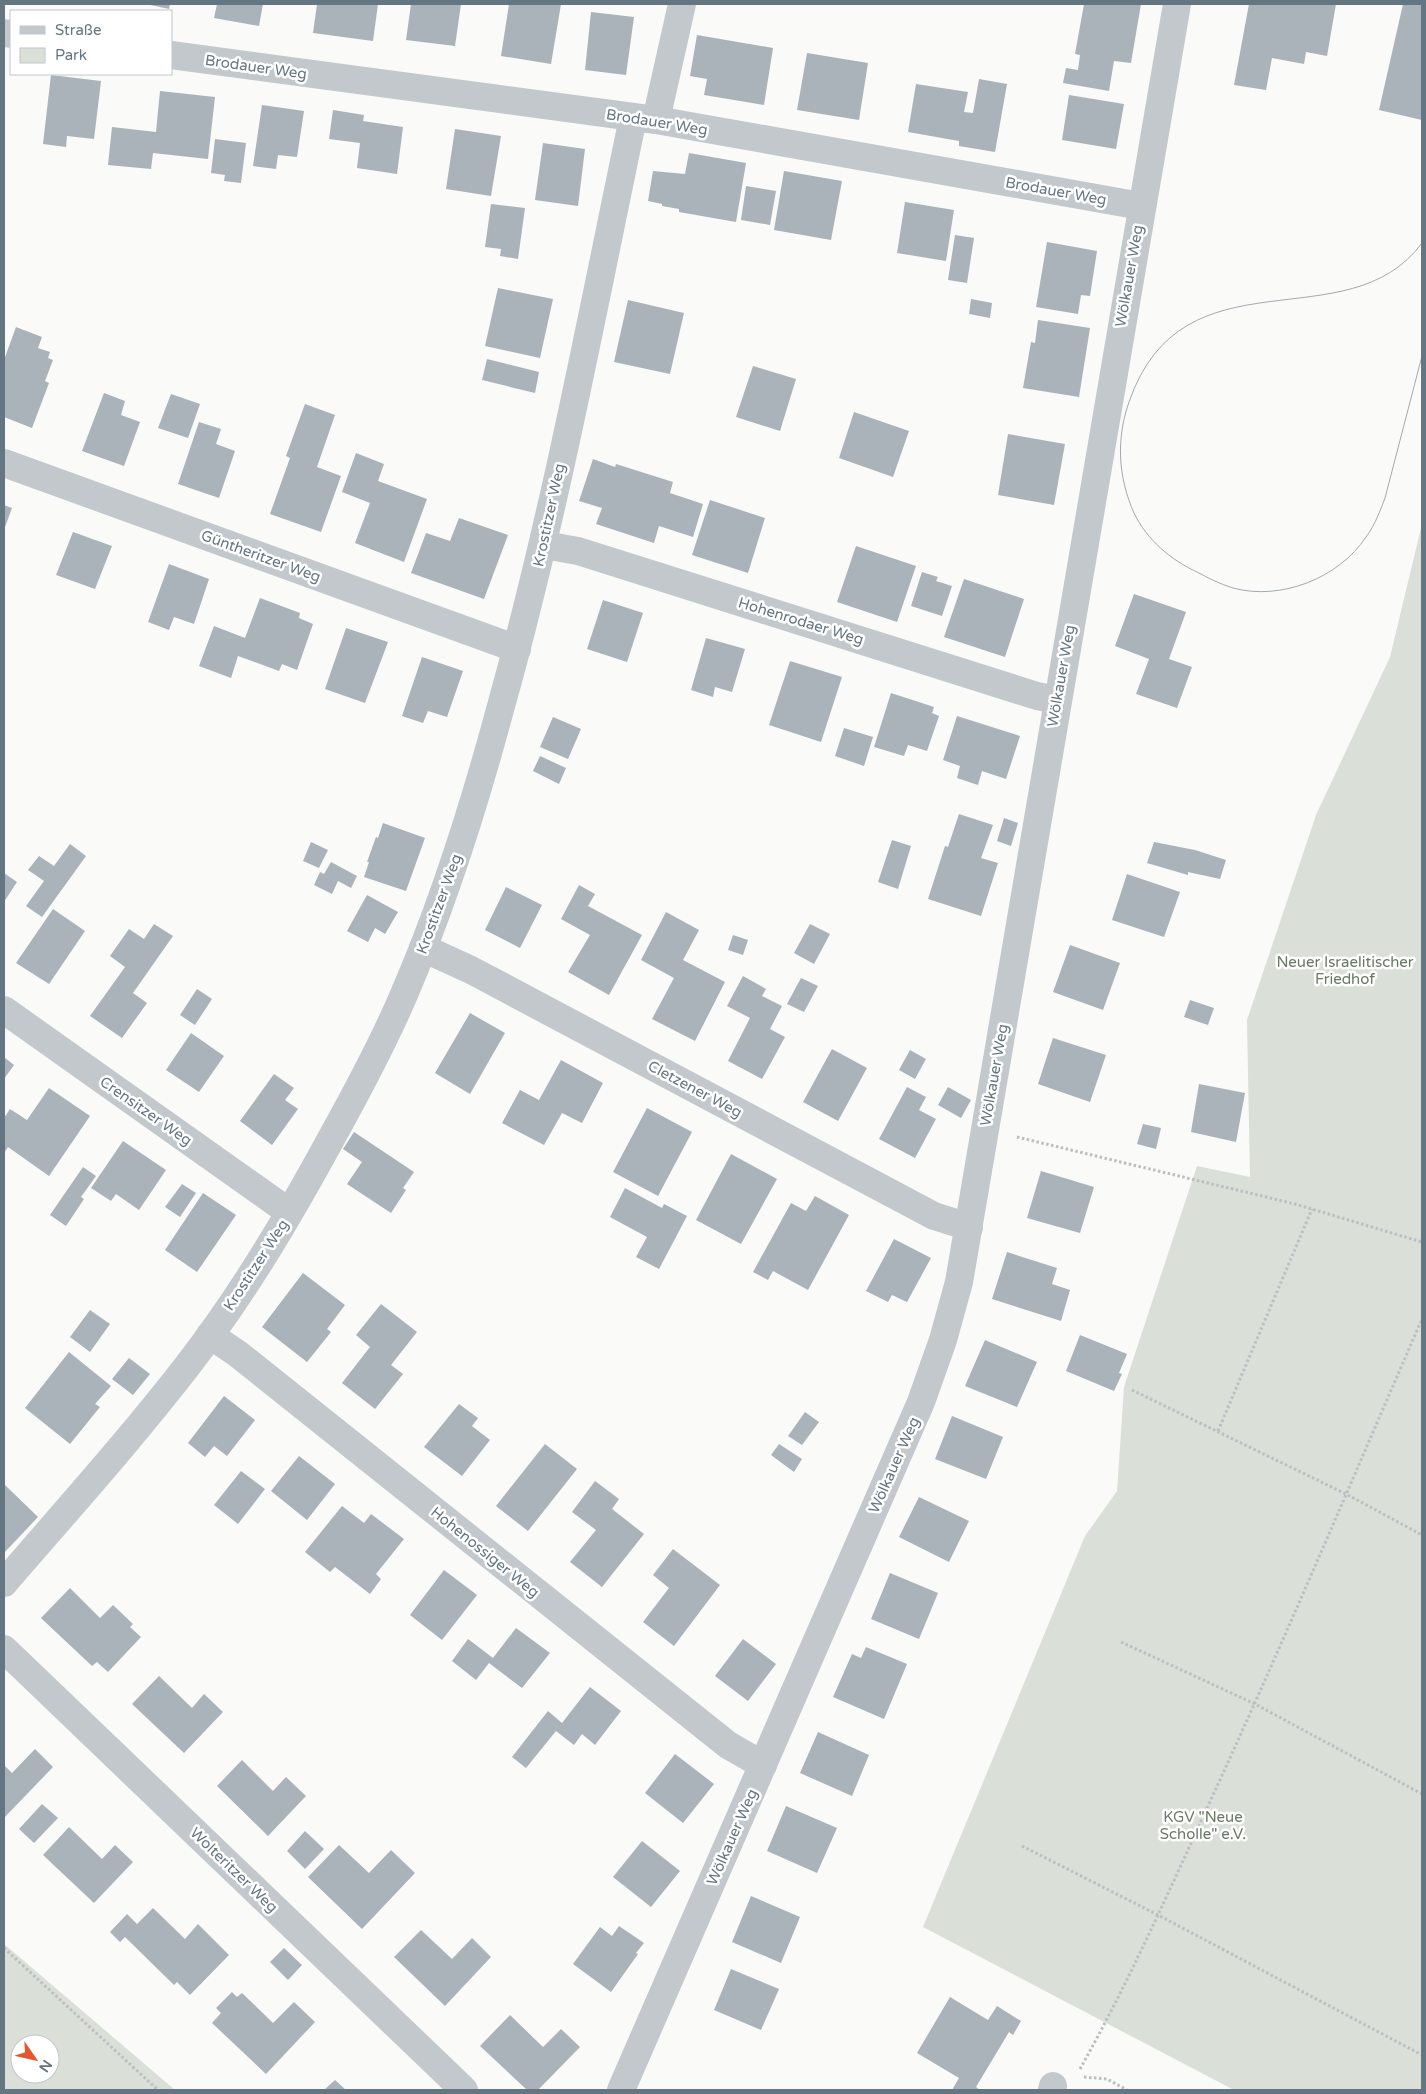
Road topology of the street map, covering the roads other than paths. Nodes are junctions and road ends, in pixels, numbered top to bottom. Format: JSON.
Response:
{"nodes":[{"id":1,"x":682,"y":4,"type":"edge"},
{"id":2,"x":1177,"y":4,"type":"edge"},
{"id":3,"x":172,"y":55,"type":"edge"},
{"id":4,"x":644,"y":119,"type":"junction"},
{"id":5,"x":1141,"y":206,"type":"junction"},
{"id":6,"x":4,"y":463,"type":"edge"},
{"id":7,"x":544,"y":545,"type":"junction"},
{"id":8,"x":518,"y":649,"type":"junction"},
{"id":9,"x":1057,"y":700,"type":"junction"},
{"id":10,"x":423,"y":948,"type":"junction"},
{"id":11,"x":4,"y":1010,"type":"edge"},
{"id":12,"x":289,"y":1212,"type":"junction"},
{"id":13,"x":969,"y":1227,"type":"junction"},
{"id":14,"x":210,"y":1335,"type":"junction"},
{"id":15,"x":4,"y":1583,"type":"edge"},
{"id":16,"x":4,"y":1649,"type":"edge"},
{"id":17,"x":763,"y":1764,"type":"junction"},
{"id":18,"x":464,"y":2090,"type":"edge"},
{"id":19,"x":621,"y":2090,"type":"edge"}],
"edges":[{"from":1,"to":4,"type":"street","name":"Krostitzer Weg"},
{"from":2,"to":5,"type":"street","name":"Wölkauer Weg"},
{"from":3,"to":4,"type":"street","name":"Brodauer Weg"},
{"from":4,"to":5,"type":"street","name":"Brodauer Weg"},
{"from":4,"to":7,"type":"street","name":"Krostitzer Weg"},
{"from":5,"to":9,"type":"street","name":"Wölkauer Weg"},
{"from":6,"to":8,"type":"street","name":"Güntheritzer Weg"},
{"from":7,"to":8,"type":"street","name":"Krostitzer Weg"},
{"from":7,"to":9,"type":"street","name":"Hohenrodaer Weg"},
{"from":8,"to":10,"type":"street","name":"Krostitzer Weg"},
{"from":9,"to":13,"type":"street","name":"Wölkauer Weg"},
{"from":10,"to":12,"type":"street","name":"Krostitzer Weg"},
{"from":10,"to":13,"type":"street","name":"Cletzener Weg"},
{"from":11,"to":12,"type":"street","name":"Crensitzer Weg"},
{"from":12,"to":14,"type":"street","name":"Krostitzer Weg"},
{"from":13,"to":17,"type":"street","name":"Wölkauer Weg"},
{"from":14,"to":15,"type":"street","name":"Krostitzer Weg"},
{"from":14,"to":17,"type":"street","name":"Hohenossiger Weg"},
{"from":16,"to":18,"type":"street","name":"Wolteritzer Weg"},
{"from":17,"to":19,"type":"street","name":"Wölkauer Weg"}]}
